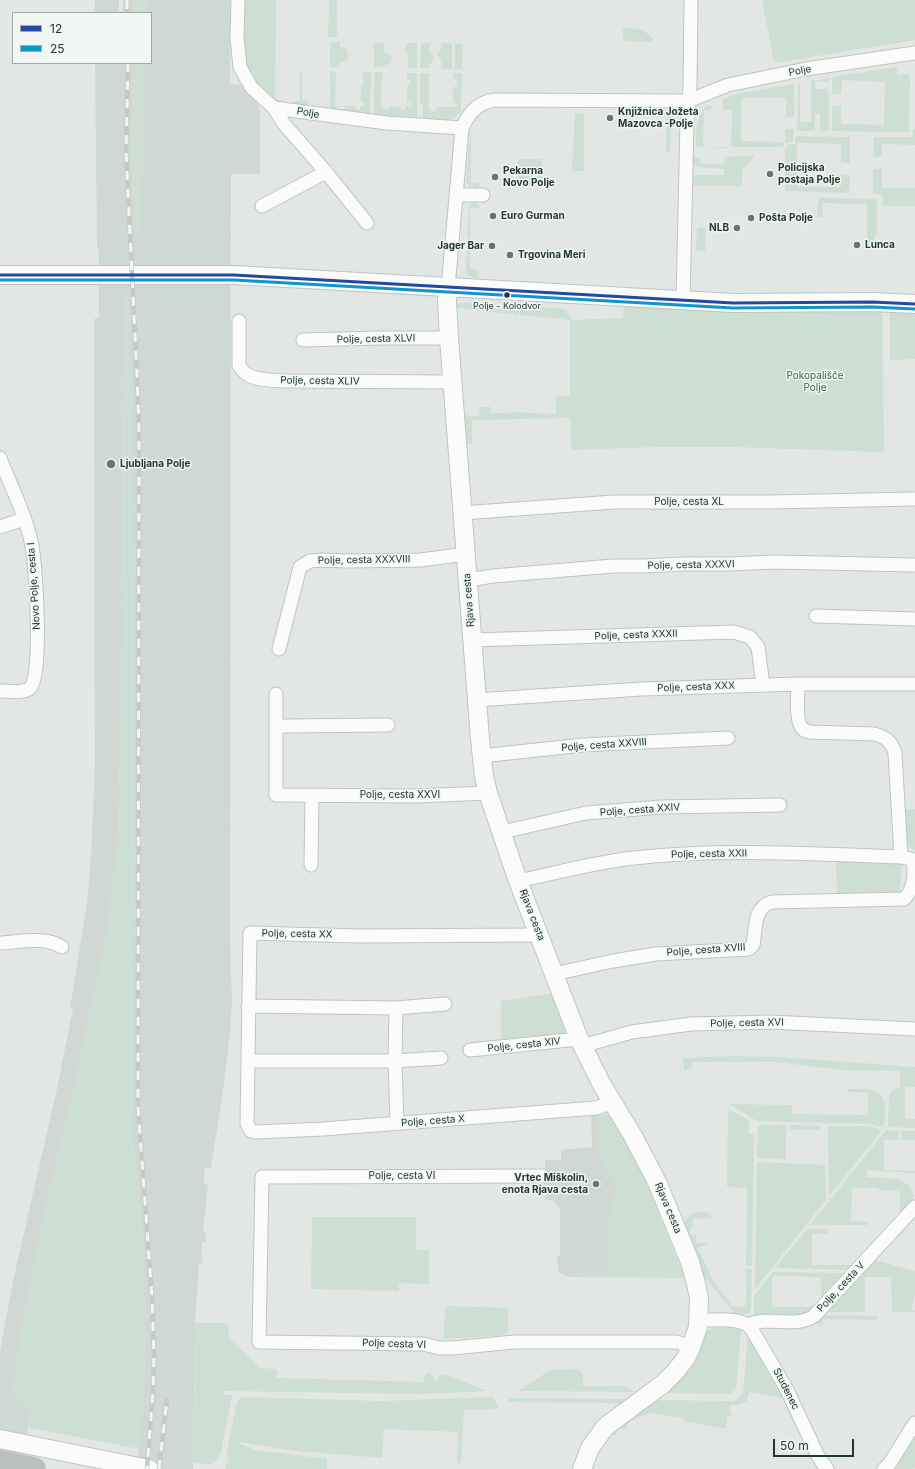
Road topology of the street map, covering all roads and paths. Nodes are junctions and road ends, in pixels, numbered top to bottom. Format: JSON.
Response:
{"nodes":[{"id":1,"x":238,"y":0,"type":"edge"},
{"id":2,"x":691,"y":0,"type":"edge"},
{"id":3,"x":915,"y":53,"type":"edge"},
{"id":4,"x":688,"y":101,"type":"junction"},
{"id":5,"x":274,"y":108,"type":"junction"},
{"id":6,"x":462,"y":128,"type":"junction"},
{"id":7,"x":326,"y":172,"type":"junction"},
{"id":8,"x":456,"y":195,"type":"junction"},
{"id":9,"x":483,"y":195,"type":"dead end"},
{"id":10,"x":262,"y":206,"type":"dead end"},
{"id":11,"x":367,"y":223,"type":"dead end"},
{"id":12,"x":0,"y":275,"type":"edge"},
{"id":13,"x":448,"y":288,"type":"junction"},
{"id":14,"x":683,"y":301,"type":"junction"},
{"id":15,"x":915,"y":304,"type":"edge"},
{"id":16,"x":239,"y":321,"type":"dead end"},
{"id":17,"x":449,"y":338,"type":"junction"},
{"id":18,"x":303,"y":340,"type":"dead end"},
{"id":19,"x":452,"y":382,"type":"junction"},
{"id":20,"x":0,"y":458,"type":"edge"},
{"id":21,"x":915,"y":499,"type":"edge"},
{"id":22,"x":462,"y":513,"type":"junction"},
{"id":23,"x":24,"y":519,"type":"junction"},
{"id":24,"x":0,"y":526,"type":"edge"},
{"id":25,"x":466,"y":554,"type":"junction"},
{"id":26,"x":915,"y":565,"type":"edge"},
{"id":27,"x":468,"y":580,"type":"junction"},
{"id":28,"x":816,"y":616,"type":"dead end"},
{"id":29,"x":915,"y":619,"type":"edge"},
{"id":30,"x":472,"y":640,"type":"junction"},
{"id":31,"x":279,"y":649,"type":"dead end"},
{"id":32,"x":798,"y":684,"type":"junction"},
{"id":33,"x":915,"y":684,"type":"edge"},
{"id":34,"x":763,"y":685,"type":"junction"},
{"id":35,"x":0,"y":691,"type":"edge"},
{"id":36,"x":276,"y":694,"type":"dead end"},
{"id":37,"x":476,"y":700,"type":"junction"},
{"id":38,"x":388,"y":725,"type":"dead end"},
{"id":39,"x":276,"y":728,"type":"junction"},
{"id":40,"x":728,"y":738,"type":"dead end"},
{"id":41,"x":481,"y":756,"type":"junction"},
{"id":42,"x":488,"y":793,"type":"junction"},
{"id":43,"x":312,"y":796,"type":"junction"},
{"id":44,"x":780,"y":805,"type":"dead end"},
{"id":45,"x":502,"y":832,"type":"junction"},
{"id":46,"x":901,"y":857,"type":"junction"},
{"id":47,"x":915,"y":860,"type":"edge"},
{"id":48,"x":312,"y":865,"type":"dead end"},
{"id":49,"x":518,"y":881,"type":"junction"},
{"id":50,"x":540,"y":935,"type":"junction"},
{"id":51,"x":0,"y":943,"type":"edge"},
{"id":52,"x":62,"y":947,"type":"dead end"},
{"id":53,"x":554,"y":974,"type":"junction"},
{"id":54,"x":445,"y":1004,"type":"dead end"},
{"id":55,"x":248,"y":1006,"type":"junction"},
{"id":56,"x":396,"y":1008,"type":"junction"},
{"id":57,"x":915,"y":1029,"type":"edge"},
{"id":58,"x":580,"y":1043,"type":"junction"},
{"id":59,"x":470,"y":1050,"type":"dead end"},
{"id":60,"x":441,"y":1058,"type":"dead end"},
{"id":61,"x":248,"y":1061,"type":"junction"},
{"id":62,"x":395,"y":1062,"type":"junction"},
{"id":63,"x":613,"y":1102,"type":"junction"},
{"id":64,"x":398,"y":1123,"type":"junction"},
{"id":65,"x":262,"y":1176,"type":"joint"},
{"id":66,"x":542,"y":1176,"type":"dead end"},
{"id":67,"x":915,"y":1207,"type":"edge"},
{"id":68,"x":699,"y":1320,"type":"junction"},
{"id":69,"x":748,"y":1325,"type":"junction"},
{"id":70,"x":691,"y":1347,"type":"junction"},
{"id":71,"x":915,"y":1423,"type":"edge"},
{"id":72,"x":0,"y":1439,"type":"edge"},
{"id":73,"x":0,"y":1462,"type":"edge"},
{"id":74,"x":34,"y":1469,"type":"edge"},
{"id":75,"x":149,"y":1469,"type":"edge"},
{"id":76,"x":582,"y":1469,"type":"edge"},
{"id":77,"x":828,"y":1469,"type":"edge"},
{"id":78,"x":884,"y":1469,"type":"edge"}],
"edges":[{"from":1,"to":5,"type":"street"},
{"from":2,"to":4,"type":"street"},
{"from":3,"to":4,"type":"street","name":"Polje"},
{"from":4,"to":6,"type":"street","name":"Polje"},
{"from":4,"to":14,"type":"street"},
{"from":5,"to":6,"type":"street","name":"Polje"},
{"from":5,"to":7,"type":"street"},
{"from":6,"to":8,"type":"street","name":"Polje"},
{"from":7,"to":10,"type":"street"},
{"from":7,"to":11,"type":"street"},
{"from":8,"to":9,"type":"street"},
{"from":8,"to":13,"type":"street","name":"Polje"},
{"from":12,"to":13,"type":"street"},
{"from":13,"to":14,"type":"street"},
{"from":13,"to":17,"type":"street","name":"Rjava cesta"},
{"from":14,"to":15,"type":"street"},
{"from":16,"to":19,"type":"street","name":"Polje, cesta XLIV"},
{"from":17,"to":18,"type":"street","name":"Polje, cesta XLVI"},
{"from":17,"to":19,"type":"street","name":"Rjava cesta"},
{"from":19,"to":22,"type":"street","name":"Rjava cesta"},
{"from":20,"to":23,"type":"street","name":"Novo Polje, cesta I"},
{"from":21,"to":22,"type":"street","name":"Polje, cesta XL"},
{"from":22,"to":25,"type":"street","name":"Rjava cesta"},
{"from":23,"to":24,"type":"street"},
{"from":23,"to":35,"type":"street","name":"Novo Polje, cesta I"},
{"from":25,"to":27,"type":"street","name":"Rjava cesta"},
{"from":25,"to":31,"type":"street","name":"Polje, cesta XXXVIII"},
{"from":26,"to":27,"type":"street","name":"Polje, cesta XXXVI"},
{"from":27,"to":30,"type":"street","name":"Rjava cesta"},
{"from":28,"to":29,"type":"street"},
{"from":30,"to":34,"type":"street","name":"Polje, cesta XXXII"},
{"from":30,"to":37,"type":"street","name":"Rjava cesta"},
{"from":32,"to":33,"type":"street","name":"Polje, cesta XXX"},
{"from":32,"to":34,"type":"street","name":"Polje, cesta XXX"},
{"from":32,"to":46,"type":"street"},
{"from":34,"to":37,"type":"street","name":"Polje, cesta XXX"},
{"from":36,"to":39,"type":"street","name":"Polje, cesta XXVI"},
{"from":37,"to":41,"type":"street","name":"Rjava cesta"},
{"from":38,"to":39,"type":"street"},
{"from":39,"to":43,"type":"street","name":"Polje, cesta XXVI"},
{"from":40,"to":41,"type":"street","name":"Polje, cesta XXVIII"},
{"from":41,"to":42,"type":"street","name":"Rjava cesta"},
{"from":42,"to":43,"type":"street","name":"Polje, cesta XXVI"},
{"from":42,"to":45,"type":"street","name":"Rjava cesta"},
{"from":43,"to":48,"type":"street"},
{"from":44,"to":45,"type":"street","name":"Polje, cesta XXIV"},
{"from":45,"to":49,"type":"street","name":"Rjava cesta"},
{"from":46,"to":47,"type":"street","name":"Polje, cesta XXII"},
{"from":46,"to":49,"type":"street","name":"Polje, cesta XXII"},
{"from":47,"to":53,"type":"street","name":"Polje, cesta XVIII"},
{"from":49,"to":50,"type":"street","name":"Rjava cesta"},
{"from":50,"to":53,"type":"street","name":"Rjava cesta"},
{"from":50,"to":55,"type":"street","name":"Polje, cesta XX"},
{"from":51,"to":52,"type":"street"},
{"from":53,"to":58,"type":"street","name":"Rjava cesta"},
{"from":54,"to":56,"type":"street"},
{"from":55,"to":56,"type":"street"},
{"from":55,"to":61,"type":"street"},
{"from":56,"to":62,"type":"street"},
{"from":57,"to":58,"type":"street","name":"Polje, cesta XVI"},
{"from":58,"to":59,"type":"street","name":"Polje, cesta XIV"},
{"from":58,"to":63,"type":"street","name":"Rjava cesta"},
{"from":60,"to":62,"type":"street"},
{"from":61,"to":62,"type":"street"},
{"from":61,"to":64,"type":"street","name":"Polje, cesta X"},
{"from":62,"to":64,"type":"street"},
{"from":63,"to":64,"type":"street","name":"Polje, cesta X"},
{"from":63,"to":68,"type":"street","name":"Rjava cesta"},
{"from":65,"to":66,"type":"street","name":"Polje, cesta VI"},
{"from":65,"to":70,"type":"street","name":"Polje cesta VI"},
{"from":67,"to":69,"type":"street","name":"Polje, cesta V"},
{"from":68,"to":69,"type":"street","name":"Polje, cesta V"},
{"from":68,"to":70,"type":"street","name":"Rjava cesta"},
{"from":69,"to":77,"type":"street","name":"Studenec"},
{"from":70,"to":76,"type":"street","name":"Rjava cesta"},
{"from":71,"to":78,"type":"street"},
{"from":72,"to":75,"type":"street"},
{"from":73,"to":74,"type":"highway"}]}
